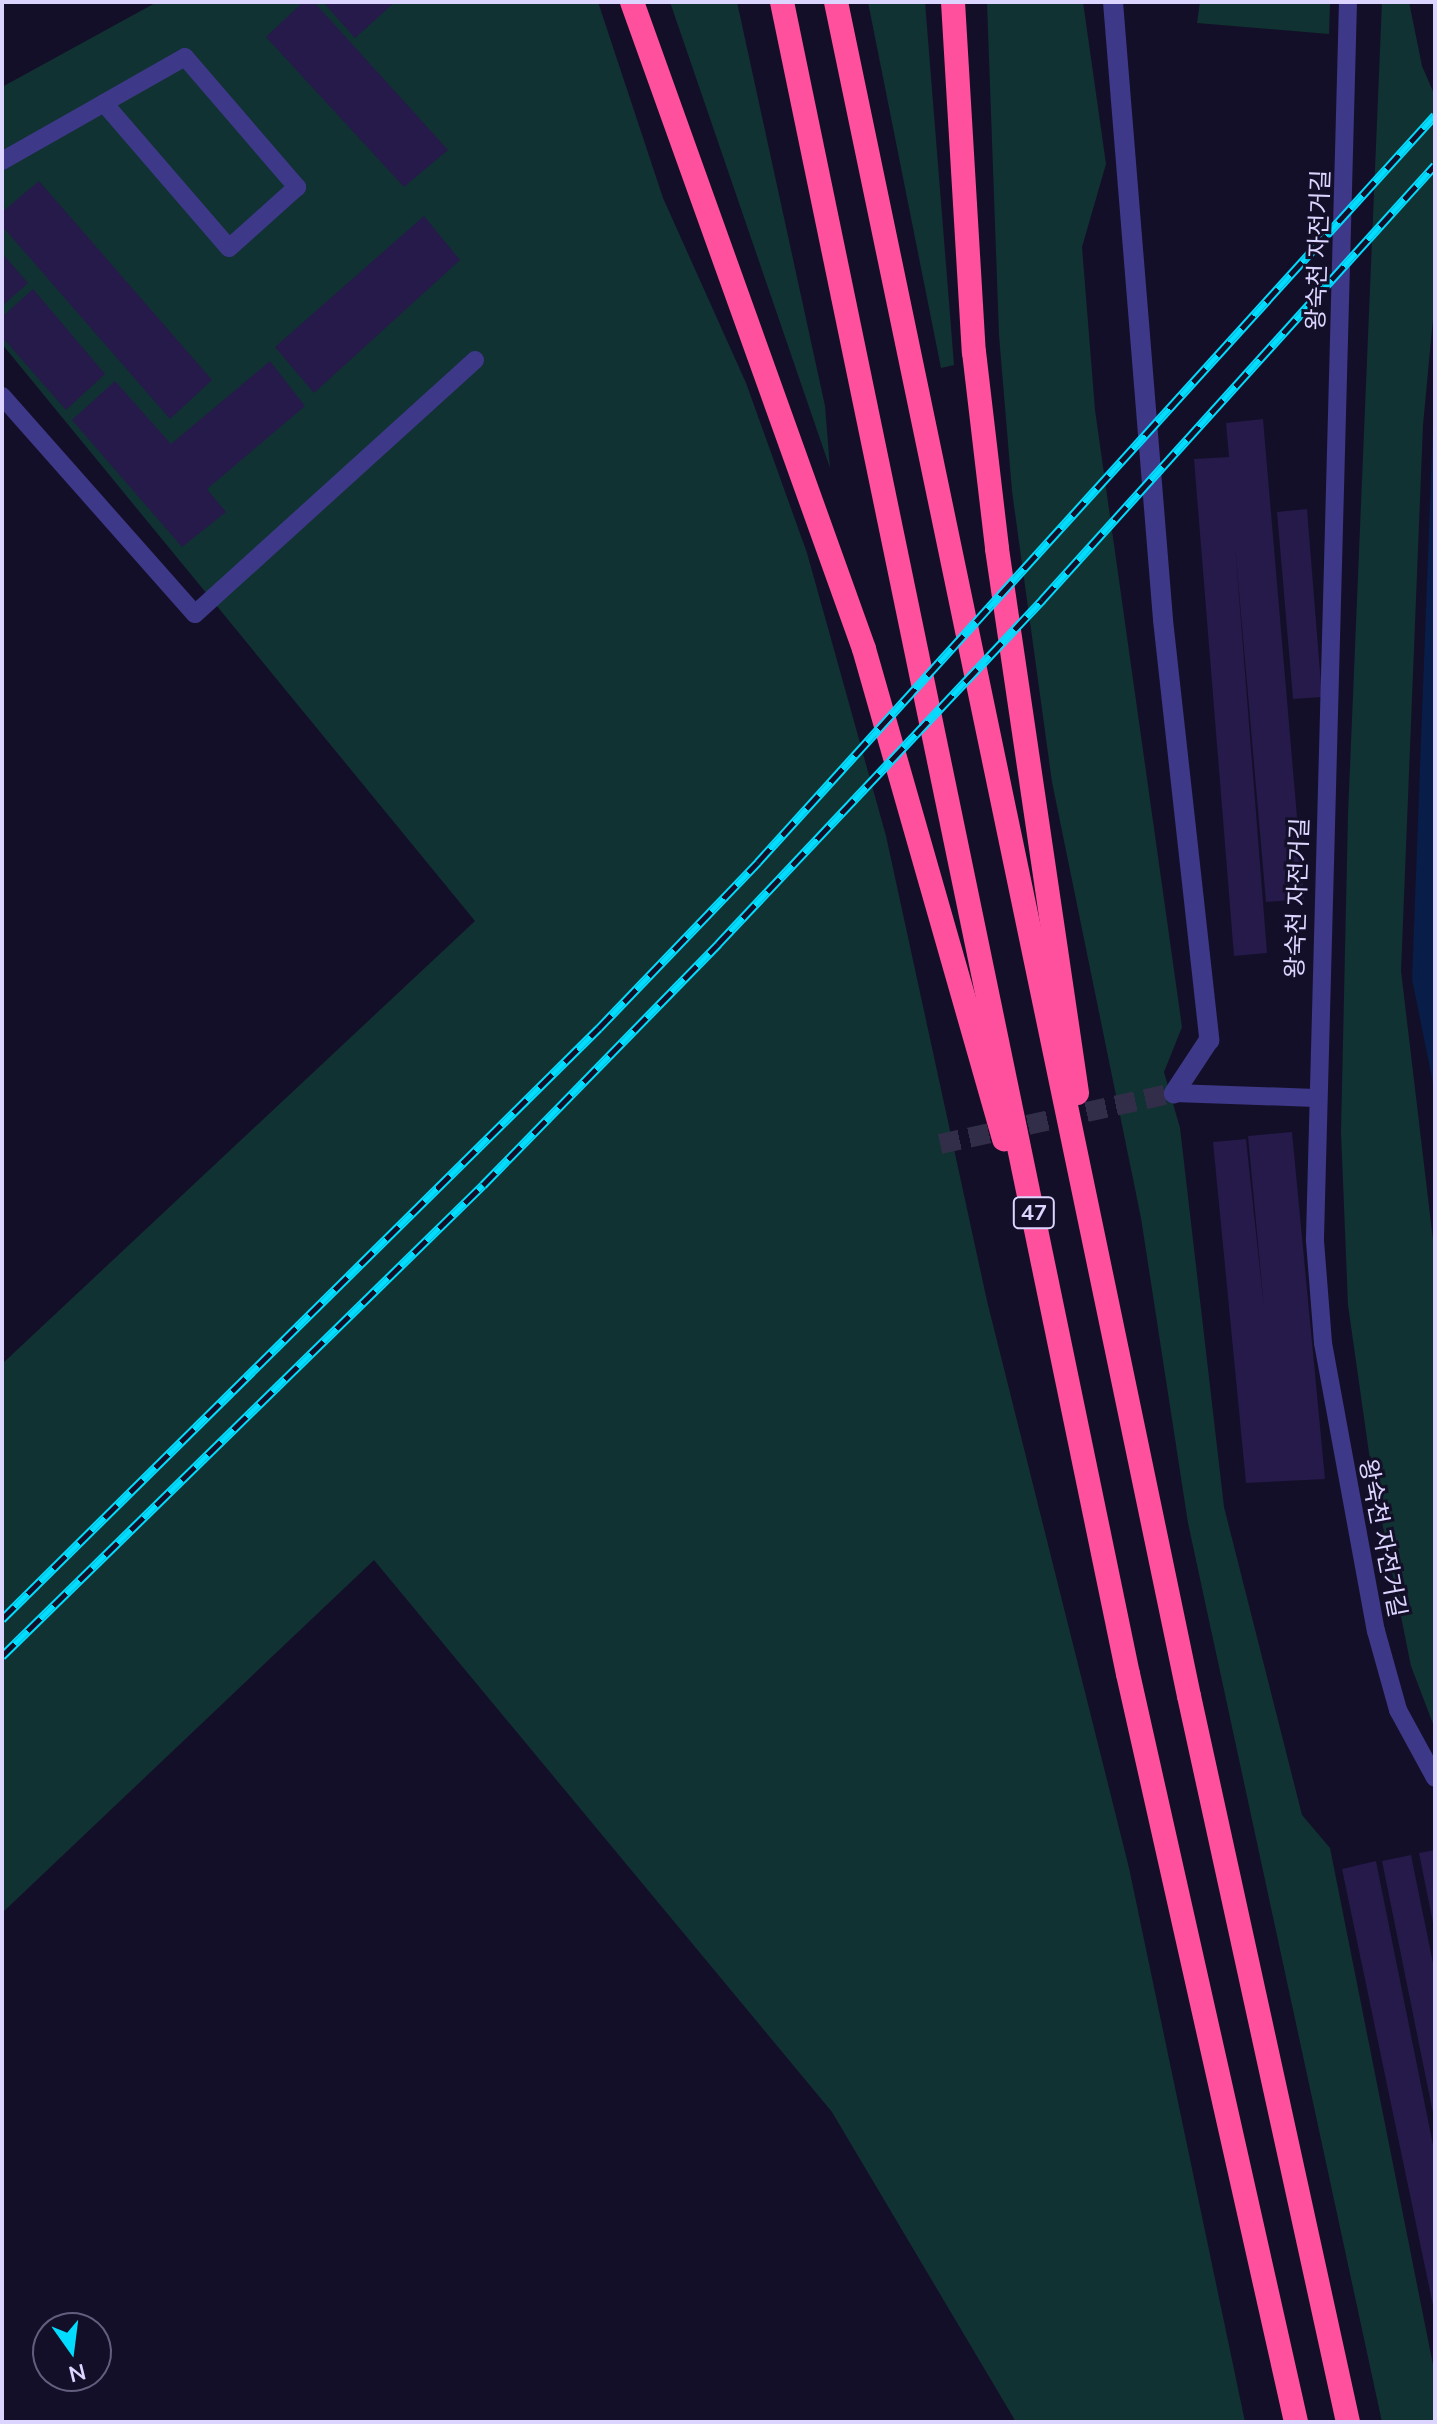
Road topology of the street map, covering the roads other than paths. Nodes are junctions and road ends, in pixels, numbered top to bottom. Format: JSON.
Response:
{"nodes":[{"id":1,"x":632,"y":2,"type":"edge"},
{"id":2,"x":645,"y":2,"type":"edge"},
{"id":3,"x":782,"y":2,"type":"edge"},
{"id":4,"x":836,"y":2,"type":"edge"},
{"id":5,"x":953,"y":2,"type":"edge"},
{"id":6,"x":1113,"y":2,"type":"edge"},
{"id":7,"x":1348,"y":2,"type":"edge"},
{"id":8,"x":658,"y":68,"type":"junction"},
{"id":9,"x":104,"y":103,"type":"junction"},
{"id":10,"x":2,"y":161,"type":"edge"},
{"id":11,"x":475,"y":360,"type":"dead end"},
{"id":12,"x":2,"y":396,"type":"edge"},
{"id":13,"x":1174,"y":1093,"type":"joint"},
{"id":14,"x":1315,"y":1098,"type":"junction"},
{"id":15,"x":1112,"y":1333,"type":"junction"},
{"id":16,"x":1063,"y":1345,"type":"junction"},
{"id":17,"x":1435,"y":1778,"type":"edge"},
{"id":18,"x":1296,"y":2422,"type":"edge"},
{"id":19,"x":1348,"y":2422,"type":"edge"}],
"edges":[{"from":1,"to":8,"type":"highway"},
{"from":2,"to":8,"type":"highway"},
{"from":3,"to":16,"type":"highway","number":"47"},
{"from":4,"to":15,"type":"highway","number":"47"},
{"from":5,"to":15,"type":"highway"},
{"from":6,"to":13,"type":"street"},
{"from":7,"to":14,"type":"lane","name":"왕숙천 자전거길"},
{"from":8,"to":16,"type":"highway"},
{"from":9,"to":9,"type":"lane"},
{"from":9,"to":10,"type":"lane"},
{"from":11,"to":12,"type":"lane"},
{"from":13,"to":14,"type":"lane"},
{"from":14,"to":17,"type":"lane","name":"왕숙천 자전거길"},
{"from":15,"to":19,"type":"highway","number":"47"},
{"from":16,"to":18,"type":"highway","number":"47"}]}
